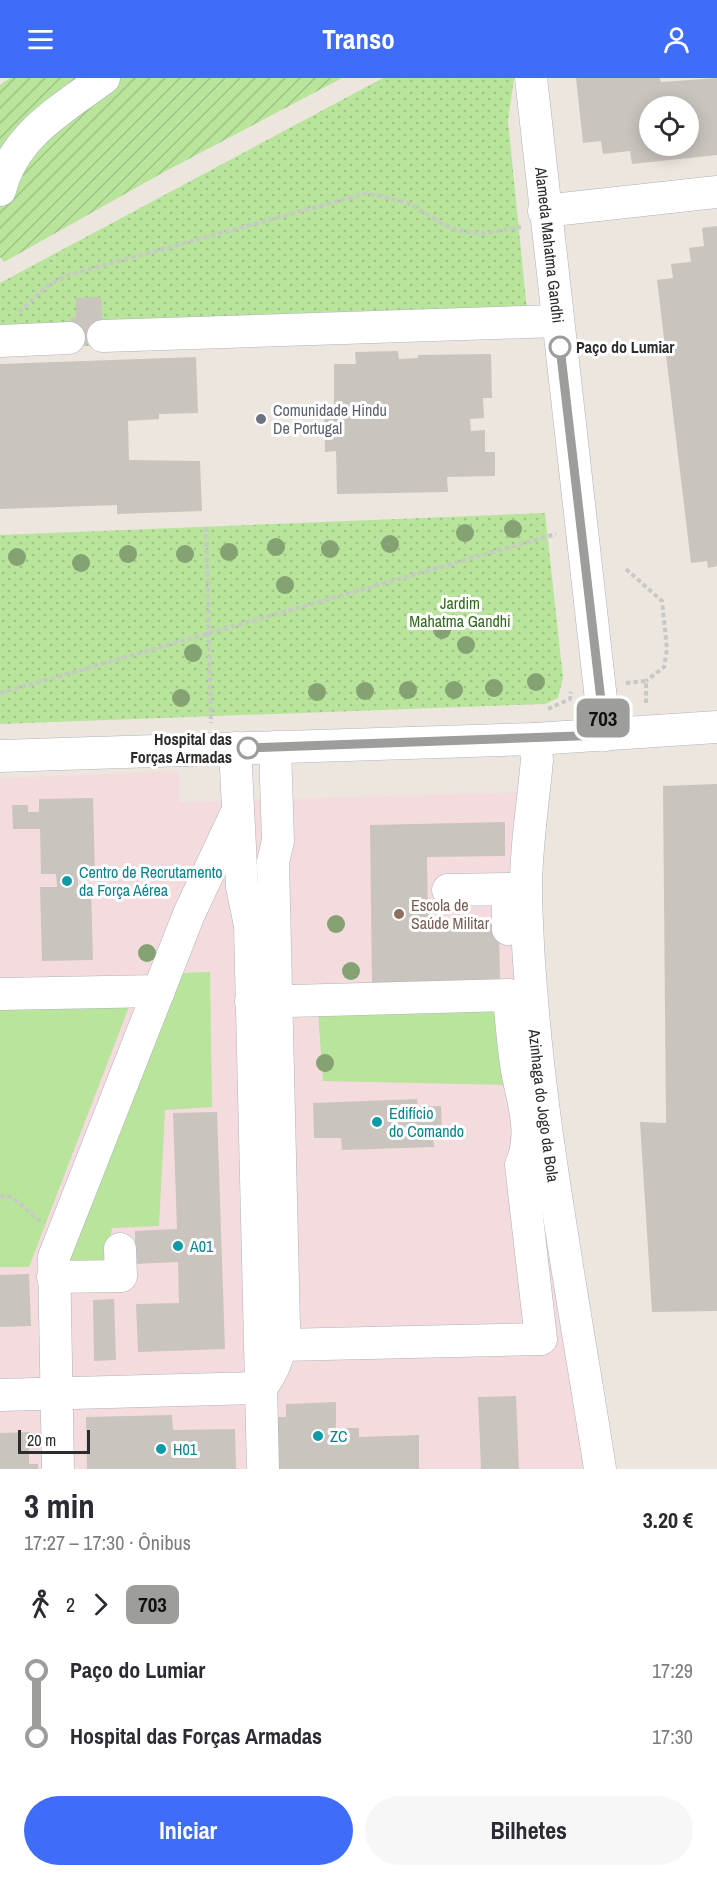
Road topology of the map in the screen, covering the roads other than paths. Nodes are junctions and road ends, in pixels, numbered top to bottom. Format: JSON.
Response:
{"nodes":[{"id":1,"x":104,"y":78,"type":"edge"},
{"id":2,"x":531,"y":78,"type":"edge"},
{"id":3,"x":0,"y":190,"type":"edge"},
{"id":4,"x":717,"y":192,"type":"edge"},
{"id":5,"x":545,"y":217,"type":"junction"},
{"id":6,"x":556,"y":321,"type":"junction"},
{"id":7,"x":103,"y":336,"type":"dead end"},
{"id":8,"x":69,"y":338,"type":"dead end"},
{"id":9,"x":1,"y":341,"type":"edge"},
{"id":10,"x":536,"y":724,"type":"junction"},
{"id":11,"x":717,"y":727,"type":"edge"},
{"id":12,"x":605,"y":735,"type":"junction"},
{"id":13,"x":228,"y":736,"type":"junction"},
{"id":14,"x":275,"y":747,"type":"junction"},
{"id":15,"x":0,"y":756,"type":"edge"},
{"id":16,"x":236,"y":814,"type":"junction"},
{"id":17,"x":273,"y":862,"type":"junction"},
{"id":18,"x":242,"y":887,"type":"junction"},
{"id":19,"x":448,"y":890,"type":"dead end"},
{"id":20,"x":189,"y":914,"type":"junction"},
{"id":21,"x":159,"y":991,"type":"junction"},
{"id":22,"x":0,"y":994,"type":"edge"},
{"id":23,"x":509,"y":995,"type":"junction"},
{"id":24,"x":263,"y":1002,"type":"junction"},
{"id":25,"x":267,"y":1169,"type":"junction"},
{"id":26,"x":120,"y":1249,"type":"dead end"},
{"id":27,"x":53,"y":1277,"type":"junction"},
{"id":28,"x":281,"y":1345,"type":"junction"},
{"id":29,"x":260,"y":1388,"type":"junction"},
{"id":30,"x":56,"y":1394,"type":"junction"},
{"id":31,"x":0,"y":1395,"type":"edge"},
{"id":32,"x":58,"y":1469,"type":"edge"},
{"id":33,"x":262,"y":1469,"type":"edge"},
{"id":34,"x":600,"y":1469,"type":"edge"}],
"edges":[{"from":1,"to":3,"type":"street"},
{"from":2,"to":5,"type":"street","name":"Alameda Mahatma Gandhi"},
{"from":4,"to":5,"type":"street"},
{"from":5,"to":6,"type":"street","name":"Alameda Mahatma Gandhi"},
{"from":6,"to":7,"type":"street"},
{"from":6,"to":12,"type":"street","name":"Alameda Mahatma Gandhi"},
{"from":8,"to":9,"type":"street"},
{"from":10,"to":12,"type":"street"},
{"from":10,"to":14,"type":"street"},
{"from":10,"to":34,"type":"street","name":"Azinhaga do Jogo da Bola"},
{"from":11,"to":12,"type":"street"},
{"from":13,"to":14,"type":"street"},
{"from":13,"to":15,"type":"street"},
{"from":13,"to":16,"type":"street"},
{"from":14,"to":17,"type":"street"},
{"from":16,"to":18,"type":"street"},
{"from":16,"to":20,"type":"street"},
{"from":17,"to":18,"type":"street"},
{"from":17,"to":24,"type":"street"},
{"from":18,"to":20,"type":"street"},
{"from":18,"to":24,"type":"street"},
{"from":19,"to":23,"type":"street"},
{"from":20,"to":21,"type":"street"},
{"from":21,"to":22,"type":"street"},
{"from":21,"to":27,"type":"street"},
{"from":23,"to":24,"type":"street"},
{"from":23,"to":28,"type":"street"},
{"from":24,"to":25,"type":"street"},
{"from":25,"to":28,"type":"street"},
{"from":25,"to":29,"type":"street"},
{"from":26,"to":27,"type":"street"},
{"from":27,"to":30,"type":"street"},
{"from":28,"to":29,"type":"street"},
{"from":29,"to":30,"type":"street"},
{"from":29,"to":33,"type":"street"},
{"from":30,"to":31,"type":"street"},
{"from":30,"to":32,"type":"street"}]}
